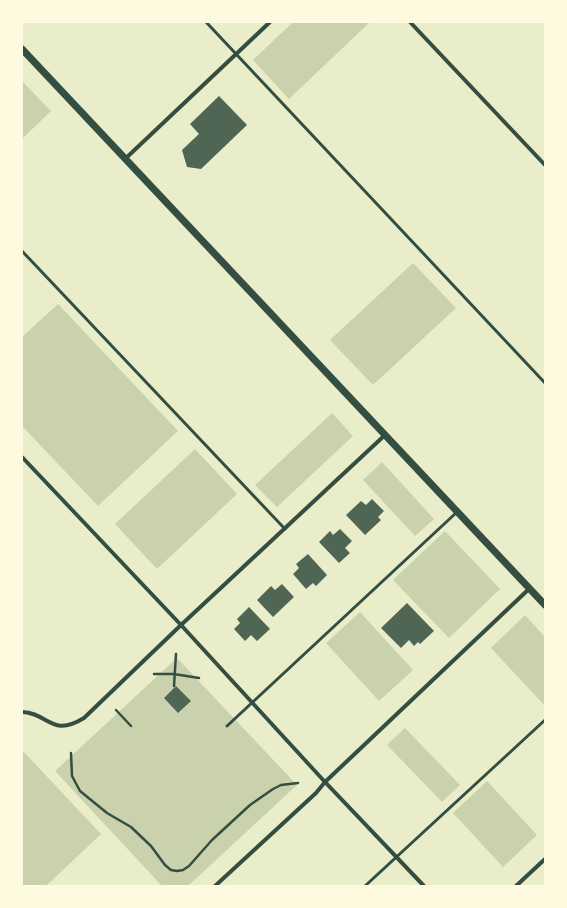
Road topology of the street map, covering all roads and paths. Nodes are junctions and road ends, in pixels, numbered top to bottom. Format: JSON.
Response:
{"nodes":[{"id":1,"x":206,"y":22,"type":"edge"},
{"id":2,"x":270,"y":22,"type":"edge"},
{"id":3,"x":410,"y":22,"type":"edge"},
{"id":4,"x":22,"y":49,"type":"edge"},
{"id":5,"x":236,"y":54,"type":"junction"},
{"id":6,"x":125,"y":159,"type":"junction"},
{"id":7,"x":545,"y":165,"type":"edge"},
{"id":8,"x":22,"y":251,"type":"edge"},
{"id":9,"x":545,"y":383,"type":"edge"},
{"id":10,"x":386,"y":435,"type":"junction"},
{"id":11,"x":22,"y":457,"type":"edge"},
{"id":12,"x":457,"y":511,"type":"junction"},
{"id":13,"x":285,"y":529,"type":"junction"},
{"id":14,"x":530,"y":588,"type":"junction"},
{"id":15,"x":545,"y":605,"type":"edge"},
{"id":16,"x":181,"y":625,"type":"junction"},
{"id":17,"x":176,"y":654,"type":"dead end"},
{"id":18,"x":154,"y":674,"type":"dead end"},
{"id":19,"x":174,"y":674,"type":"junction"},
{"id":20,"x":199,"y":678,"type":"dead end"},
{"id":21,"x":174,"y":686,"type":"dead end"},
{"id":22,"x":252,"y":703,"type":"junction"},
{"id":23,"x":116,"y":710,"type":"dead end"},
{"id":24,"x":22,"y":712,"type":"edge"},
{"id":25,"x":545,"y":720,"type":"edge"},
{"id":26,"x":131,"y":726,"type":"dead end"},
{"id":27,"x":227,"y":726,"type":"dead end"},
{"id":28,"x":71,"y":753,"type":"dead end"},
{"id":29,"x":325,"y":782,"type":"junction"},
{"id":30,"x":298,"y":783,"type":"dead end"},
{"id":31,"x":397,"y":856,"type":"junction"},
{"id":32,"x":545,"y":859,"type":"edge"},
{"id":33,"x":215,"y":886,"type":"edge"},
{"id":34,"x":365,"y":886,"type":"edge"},
{"id":35,"x":424,"y":886,"type":"edge"},
{"id":36,"x":516,"y":886,"type":"edge"}],
"edges":[{"from":1,"to":5,"type":"lane"},
{"from":2,"to":5,"type":"street"},
{"from":3,"to":7,"type":"street"},
{"from":4,"to":6,"type":"street"},
{"from":5,"to":6,"type":"street"},
{"from":5,"to":9,"type":"lane"},
{"from":6,"to":10,"type":"street"},
{"from":8,"to":13,"type":"lane"},
{"from":10,"to":12,"type":"street"},
{"from":10,"to":13,"type":"street"},
{"from":11,"to":16,"type":"street"},
{"from":12,"to":14,"type":"street"},
{"from":12,"to":22,"type":"lane"},
{"from":13,"to":16,"type":"street"},
{"from":14,"to":15,"type":"street"},
{"from":14,"to":29,"type":"street"},
{"from":16,"to":22,"type":"street"},
{"from":16,"to":24,"type":"street"},
{"from":17,"to":19,"type":"path"},
{"from":18,"to":19,"type":"path"},
{"from":19,"to":20,"type":"path"},
{"from":19,"to":21,"type":"path"},
{"from":22,"to":27,"type":"lane"},
{"from":22,"to":29,"type":"street"},
{"from":23,"to":26,"type":"path"},
{"from":25,"to":31,"type":"lane"},
{"from":28,"to":30,"type":"path"},
{"from":29,"to":31,"type":"street"},
{"from":29,"to":33,"type":"street"},
{"from":31,"to":34,"type":"lane"},
{"from":31,"to":35,"type":"street"},
{"from":32,"to":36,"type":"street"}]}
